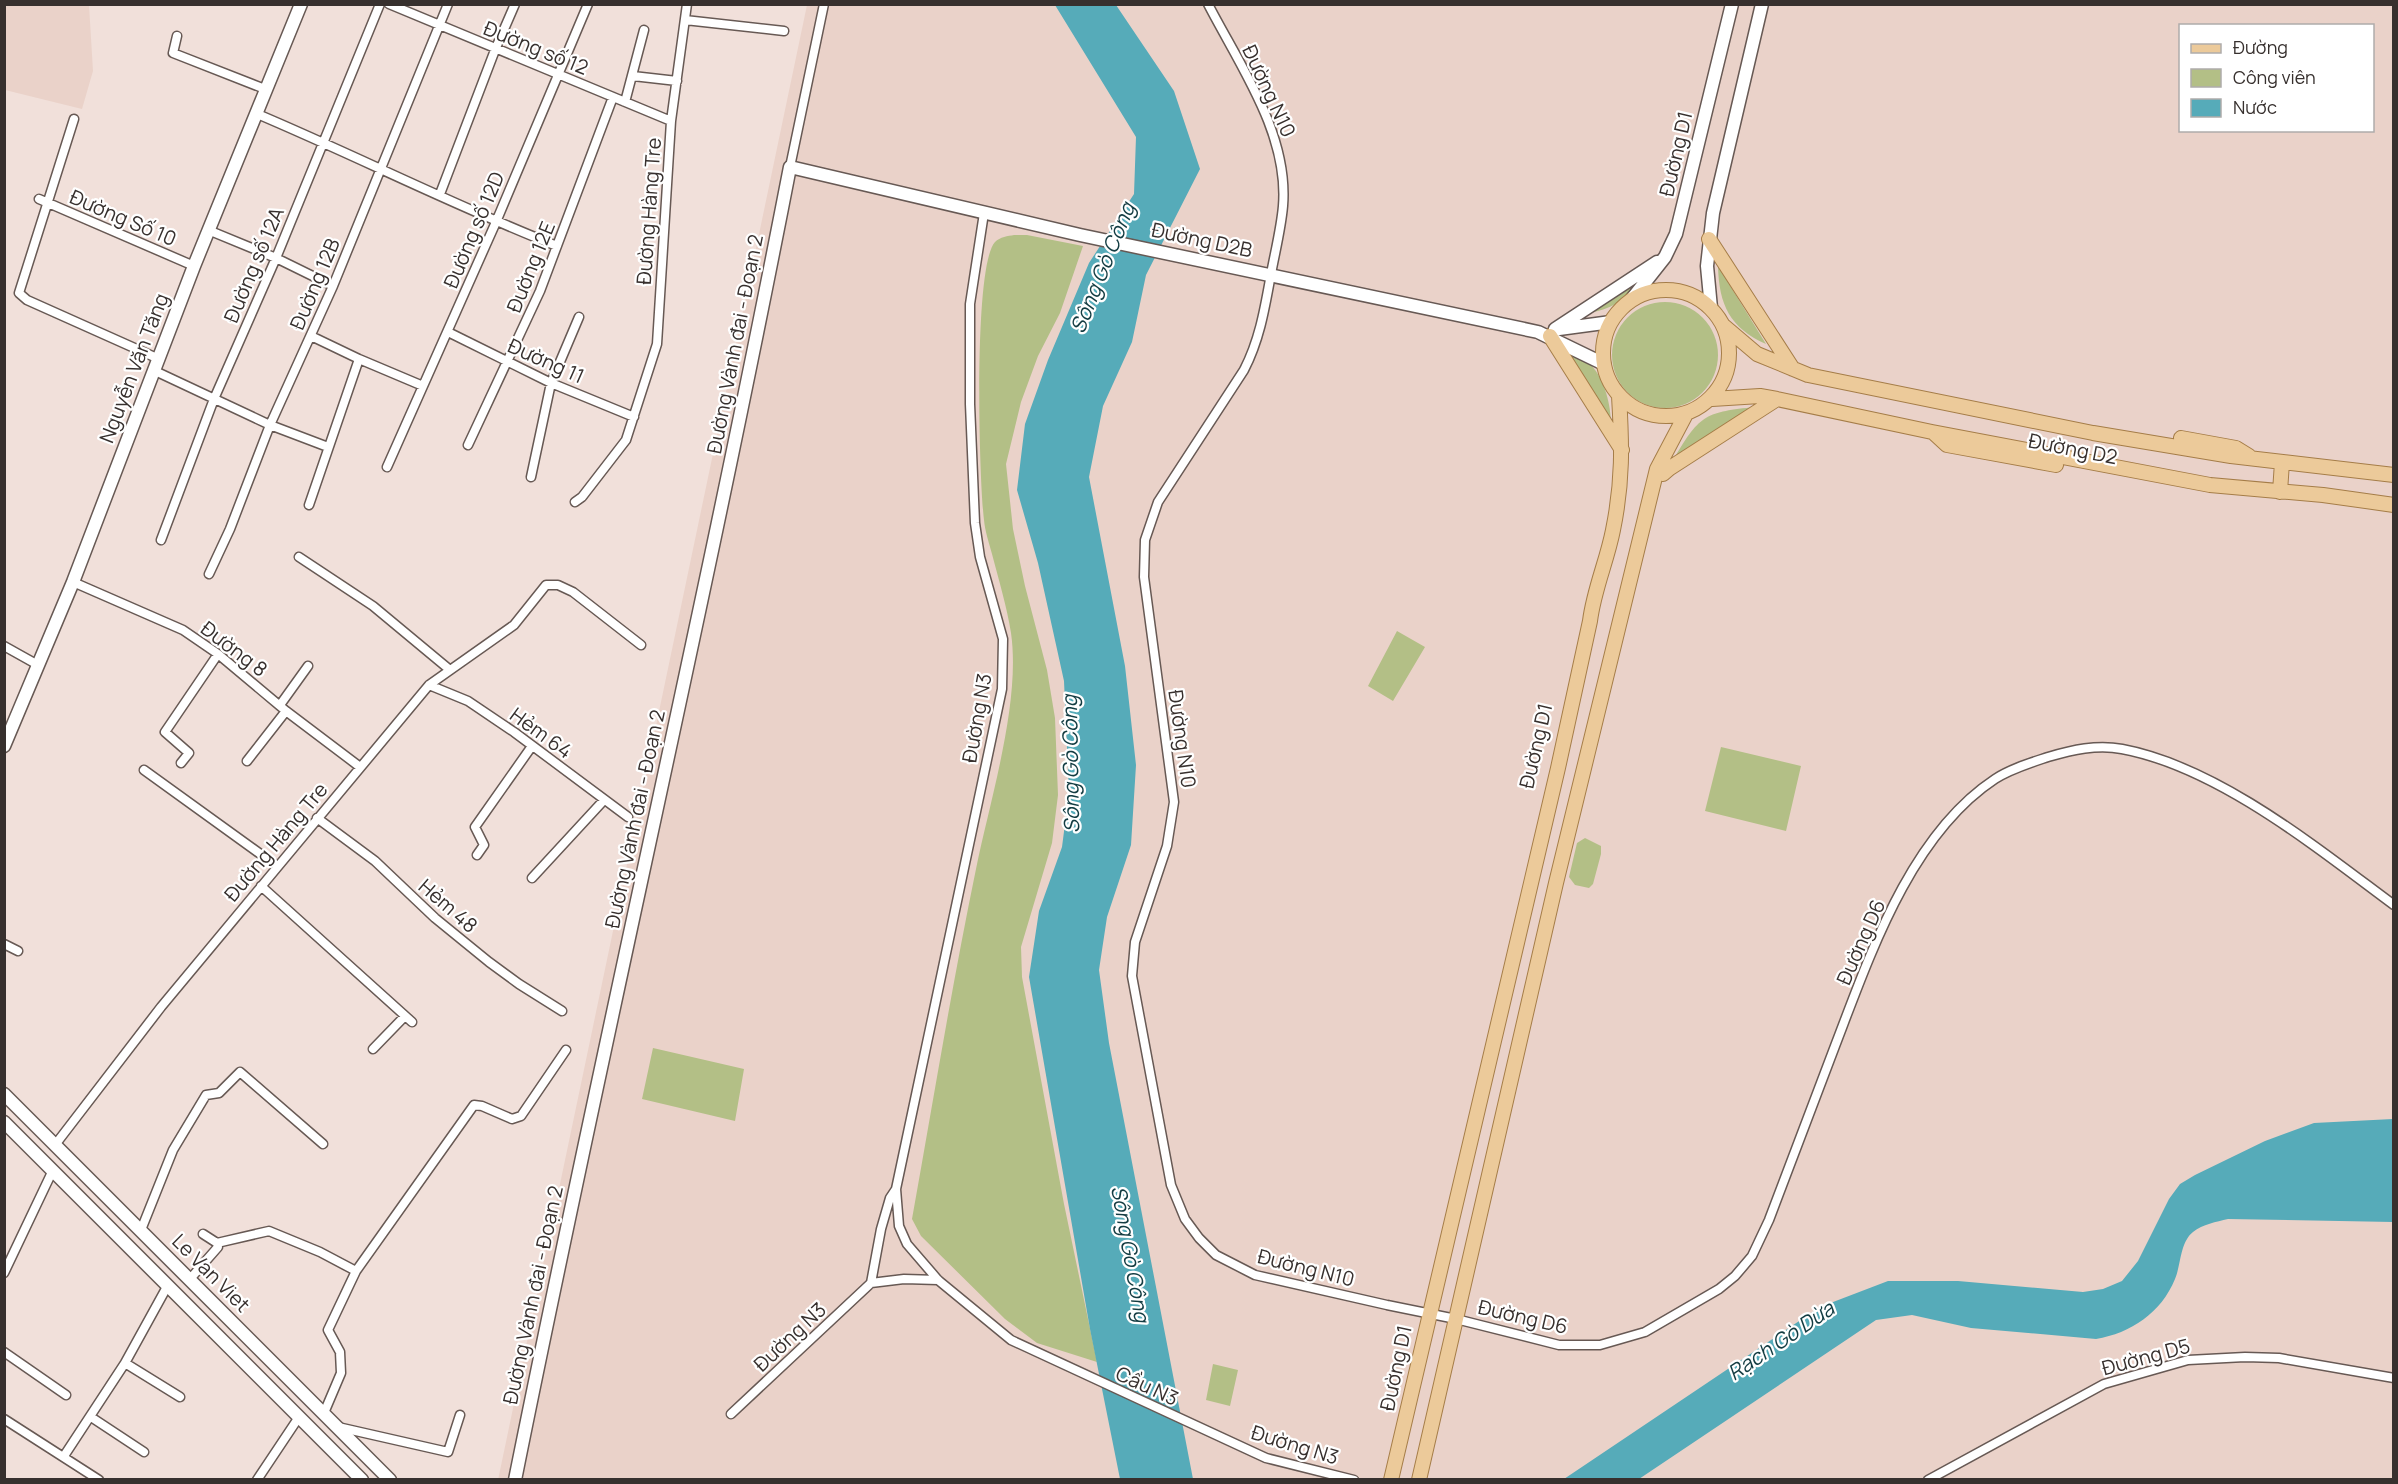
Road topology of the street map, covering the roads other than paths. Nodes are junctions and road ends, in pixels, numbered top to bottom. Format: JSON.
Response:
{"nodes":[{"id":1,"x":301,"y":4,"type":"edge"},
{"id":2,"x":380,"y":4,"type":"edge"},
{"id":3,"x":389,"y":4,"type":"edge"},
{"id":4,"x":448,"y":4,"type":"edge"},
{"id":5,"x":515,"y":4,"type":"edge"},
{"id":6,"x":588,"y":4,"type":"edge"},
{"id":7,"x":687,"y":4,"type":"edge"},
{"id":8,"x":824,"y":4,"type":"edge"},
{"id":9,"x":1208,"y":4,"type":"edge"},
{"id":10,"x":1732,"y":4,"type":"edge"},
{"id":11,"x":1762,"y":4,"type":"edge"},
{"id":12,"x":685,"y":20,"type":"junction"},
{"id":13,"x":440,"y":25,"type":"junction"},
{"id":14,"x":644,"y":30,"type":"dead end"},
{"id":15,"x":784,"y":31,"type":"dead end"},
{"id":16,"x":177,"y":36,"type":"dead end"},
{"id":17,"x":495,"y":50,"type":"junction"},
{"id":18,"x":557,"y":76,"type":"junction"},
{"id":19,"x":633,"y":76,"type":"junction"},
{"id":20,"x":677,"y":81,"type":"junction"},
{"id":21,"x":265,"y":89,"type":"junction"},
{"id":22,"x":613,"y":97,"type":"junction"},
{"id":23,"x":625,"y":102,"type":"junction"},
{"id":24,"x":255,"y":113,"type":"junction"},
{"id":25,"x":74,"y":119,"type":"dead end"},
{"id":26,"x":671,"y":121,"type":"junction"},
{"id":27,"x":323,"y":142,"type":"junction"},
{"id":28,"x":790,"y":167,"type":"junction"},
{"id":29,"x":380,"y":168,"type":"junction"},
{"id":30,"x":440,"y":194,"type":"junction"},
{"id":31,"x":44,"y":201,"type":"junction"},
{"id":32,"x":984,"y":213,"type":"junction"},
{"id":33,"x":496,"y":222,"type":"junction"},
{"id":34,"x":208,"y":230,"type":"junction"},
{"id":35,"x":1709,"y":239,"type":"junction"},
{"id":36,"x":557,"y":246,"type":"junction"},
{"id":37,"x":1665,"y":257,"type":"junction"},
{"id":38,"x":276,"y":258,"type":"junction"},
{"id":39,"x":194,"y":266,"type":"junction"},
{"id":40,"x":1271,"y":275,"type":"junction"},
{"id":41,"x":333,"y":286,"type":"junction"},
{"id":42,"x":1631,"y":300,"type":"junction"},
{"id":43,"x":1711,"y":308,"type":"junction"},
{"id":44,"x":579,"y":316,"type":"dead end"},
{"id":45,"x":1611,"y":322,"type":"junction"},
{"id":46,"x":1724,"y":326,"type":"junction"},
{"id":47,"x":448,"y":332,"type":"junction"},
{"id":48,"x":1548,"y":332,"type":"junction"},
{"id":49,"x":311,"y":336,"type":"junction"},
{"id":50,"x":359,"y":359,"type":"junction"},
{"id":51,"x":508,"y":363,"type":"junction"},
{"id":52,"x":1604,"y":364,"type":"junction"},
{"id":53,"x":157,"y":365,"type":"junction"},
{"id":54,"x":1793,"y":369,"type":"junction"},
{"id":55,"x":551,"y":382,"type":"junction"},
{"id":56,"x":423,"y":386,"type":"junction"},
{"id":57,"x":1619,"y":396,"type":"junction"},
{"id":58,"x":214,"y":399,"type":"junction"},
{"id":59,"x":1712,"y":399,"type":"junction"},
{"id":60,"x":1777,"y":399,"type":"junction"},
{"id":61,"x":1686,"y":414,"type":"junction"},
{"id":62,"x":634,"y":417,"type":"junction"},
{"id":63,"x":270,"y":425,"type":"junction"},
{"id":64,"x":468,"y":445,"type":"dead end"},
{"id":65,"x":328,"y":447,"type":"junction"},
{"id":66,"x":1623,"y":452,"type":"junction"},
{"id":67,"x":1663,"y":456,"type":"junction"},
{"id":68,"x":2282,"y":462,"type":"junction"},
{"id":69,"x":2394,"y":466,"type":"edge"},
{"id":70,"x":387,"y":467,"type":"dead end"},
{"id":71,"x":2325,"y":467,"type":"junction"},
{"id":72,"x":1663,"y":474,"type":"junction"},
{"id":73,"x":2394,"y":474,"type":"edge"},
{"id":74,"x":531,"y":477,"type":"dead end"},
{"id":75,"x":2280,"y":492,"type":"junction"},
{"id":76,"x":2323,"y":495,"type":"junction"},
{"id":77,"x":575,"y":502,"type":"dead end"},
{"id":78,"x":309,"y":505,"type":"dead end"},
{"id":79,"x":2394,"y":506,"type":"edge"},
{"id":80,"x":2394,"y":514,"type":"edge"},
{"id":81,"x":161,"y":540,"type":"dead end"},
{"id":82,"x":299,"y":557,"type":"dead end"},
{"id":83,"x":209,"y":574,"type":"dead end"},
{"id":84,"x":73,"y":582,"type":"junction"},
{"id":85,"x":4,"y":645,"type":"edge"},
{"id":86,"x":641,"y":645,"type":"dead end"},
{"id":87,"x":218,"y":654,"type":"junction"},
{"id":88,"x":1611,"y":655,"type":"junction"},
{"id":89,"x":38,"y":665,"type":"junction"},
{"id":90,"x":308,"y":666,"type":"dead end"},
{"id":91,"x":450,"y":670,"type":"junction"},
{"id":92,"x":429,"y":685,"type":"junction"},
{"id":93,"x":283,"y":708,"type":"junction"},
{"id":94,"x":4,"y":746,"type":"edge"},
{"id":95,"x":532,"y":746,"type":"junction"},
{"id":96,"x":247,"y":761,"type":"dead end"},
{"id":97,"x":181,"y":763,"type":"dead end"},
{"id":98,"x":360,"y":767,"type":"junction"},
{"id":99,"x":144,"y":770,"type":"dead end"},
{"id":100,"x":604,"y":800,"type":"junction"},
{"id":101,"x":628,"y":817,"type":"dead end"},
{"id":102,"x":317,"y":818,"type":"junction"},
{"id":103,"x":477,"y":855,"type":"dead end"},
{"id":104,"x":278,"y":866,"type":"junction"},
{"id":105,"x":532,"y":878,"type":"dead end"},
{"id":106,"x":261,"y":886,"type":"junction"},
{"id":107,"x":2394,"y":905,"type":"edge"},
{"id":108,"x":4,"y":944,"type":"edge"},
{"id":109,"x":18,"y":951,"type":"dead end"},
{"id":110,"x":1516,"y":951,"type":"junction"},
{"id":111,"x":1539,"y":957,"type":"junction"},
{"id":112,"x":562,"y":1011,"type":"dead end"},
{"id":113,"x":373,"y":1049,"type":"dead end"},
{"id":114,"x":566,"y":1050,"type":"dead end"},
{"id":115,"x":4,"y":1094,"type":"edge"},
{"id":116,"x":4,"y":1122,"type":"edge"},
{"id":117,"x":323,"y":1144,"type":"dead end"},
{"id":118,"x":55,"y":1145,"type":"junction"},
{"id":119,"x":53,"y":1170,"type":"junction"},
{"id":120,"x":896,"y":1189,"type":"junction"},
{"id":121,"x":141,"y":1230,"type":"junction"},
{"id":122,"x":203,"y":1234,"type":"dead end"},
{"id":123,"x":217,"y":1243,"type":"junction"},
{"id":124,"x":356,"y":1271,"type":"junction"},
{"id":125,"x":4,"y":1273,"type":"edge"},
{"id":126,"x":190,"y":1279,"type":"junction"},
{"id":127,"x":938,"y":1280,"type":"junction"},
{"id":128,"x":871,"y":1283,"type":"junction"},
{"id":129,"x":168,"y":1285,"type":"junction"},
{"id":130,"x":1428,"y":1313,"type":"junction"},
{"id":131,"x":1456,"y":1318,"type":"junction"},
{"id":132,"x":4,"y":1352,"type":"edge"},
{"id":133,"x":125,"y":1363,"type":"junction"},
{"id":134,"x":1445,"y":1367,"type":"junction"},
{"id":135,"x":1086,"y":1376,"type":"joint"},
{"id":136,"x":2394,"y":1378,"type":"edge"},
{"id":137,"x":66,"y":1395,"type":"dead end"},
{"id":138,"x":180,"y":1397,"type":"dead end"},
{"id":139,"x":324,"y":1413,"type":"junction"},
{"id":140,"x":730,"y":1414,"type":"dead end"},
{"id":141,"x":460,"y":1415,"type":"dead end"},
{"id":142,"x":91,"y":1417,"type":"junction"},
{"id":143,"x":299,"y":1417,"type":"junction"},
{"id":144,"x":4,"y":1419,"type":"edge"},
{"id":145,"x":1194,"y":1425,"type":"joint"},
{"id":146,"x":338,"y":1427,"type":"junction"},
{"id":147,"x":144,"y":1452,"type":"dead end"},
{"id":148,"x":64,"y":1456,"type":"junction"},
{"id":149,"x":99,"y":1479,"type":"edge"},
{"id":150,"x":256,"y":1479,"type":"edge"},
{"id":151,"x":362,"y":1479,"type":"edge"},
{"id":152,"x":390,"y":1479,"type":"edge"},
{"id":153,"x":514,"y":1479,"type":"edge"},
{"id":154,"x":1354,"y":1479,"type":"edge"},
{"id":155,"x":1391,"y":1479,"type":"edge"},
{"id":156,"x":1419,"y":1479,"type":"edge"},
{"id":157,"x":1427,"y":1479,"type":"edge"},
{"id":158,"x":1928,"y":1479,"type":"edge"}],
"edges":[{"from":1,"to":21,"type":"street","name":"Nguyễn Văn Tăng"},
{"from":2,"to":27,"type":"street","name":"Đường số 12A"},
{"from":3,"to":13,"type":"street","name":"Đường số 12"},
{"from":4,"to":13,"type":"street","name":"Đường 12B"},
{"from":5,"to":17,"type":"street"},
{"from":6,"to":18,"type":"street","name":"Đường số 12D"},
{"from":7,"to":12,"type":"street","name":"Đường Hàng Tre"},
{"from":8,"to":28,"type":"street"},
{"from":9,"to":40,"type":"street","name":"Đường N10"},
{"from":10,"to":37,"type":"street","name":"Đường D1"},
{"from":11,"to":35,"type":"street"},
{"from":12,"to":15,"type":"street"},
{"from":12,"to":20,"type":"street","name":"Đường Hàng Tre"},
{"from":13,"to":17,"type":"street","name":"Đường số 12"},
{"from":13,"to":29,"type":"street","name":"Đường 12B"},
{"from":14,"to":19,"type":"street"},
{"from":16,"to":21,"type":"street"},
{"from":17,"to":18,"type":"street","name":"Đường số 12"},
{"from":17,"to":30,"type":"street"},
{"from":18,"to":22,"type":"street","name":"Đường số 12"},
{"from":18,"to":33,"type":"street","name":"Đường số 12D"},
{"from":19,"to":20,"type":"street"},
{"from":19,"to":23,"type":"street"},
{"from":20,"to":26,"type":"street","name":"Đường Hàng Tre"},
{"from":21,"to":24,"type":"street","name":"Nguyễn Văn Tăng"},
{"from":22,"to":23,"type":"street","name":"Đường số 12"},
{"from":22,"to":36,"type":"street","name":"Đường 12E"},
{"from":23,"to":26,"type":"street","name":"Đường số 12"},
{"from":24,"to":27,"type":"street"},
{"from":24,"to":34,"type":"street","name":"Nguyễn Văn Tăng"},
{"from":25,"to":31,"type":"street"},
{"from":26,"to":62,"type":"street","name":"Đường Hàng Tre"},
{"from":27,"to":29,"type":"street"},
{"from":27,"to":38,"type":"street","name":"Đường số 12A"},
{"from":28,"to":32,"type":"street","name":"Đường D2B"},
{"from":28,"to":153,"type":"street","name":"Đường Vành đai - Đoạn 2"},
{"from":29,"to":30,"type":"street"},
{"from":29,"to":41,"type":"street","name":"Đường 12B"},
{"from":30,"to":33,"type":"street"},
{"from":31,"to":39,"type":"street","name":"Đường Số 10"},
{"from":31,"to":53,"type":"street"},
{"from":32,"to":40,"type":"street","name":"Đường D2B"},
{"from":32,"to":120,"type":"street","name":"Đường N3"},
{"from":33,"to":36,"type":"street"},
{"from":33,"to":47,"type":"street","name":"Đường số 12D"},
{"from":34,"to":38,"type":"street"},
{"from":34,"to":39,"type":"street","name":"Nguyễn Văn Tăng"},
{"from":35,"to":43,"type":"street"},
{"from":35,"to":54,"type":"main road"},
{"from":36,"to":51,"type":"street","name":"Đường 12E"},
{"from":37,"to":42,"type":"street","name":"Đường D1"},
{"from":37,"to":48,"type":"street"},
{"from":38,"to":41,"type":"street"},
{"from":38,"to":58,"type":"street","name":"Đường số 12A"},
{"from":39,"to":53,"type":"street","name":"Nguyễn Văn Tăng"},
{"from":40,"to":48,"type":"street","name":"Đường D2B"},
{"from":40,"to":130,"type":"street","name":"Đường N10"},
{"from":41,"to":49,"type":"street","name":"Đường 12B"},
{"from":42,"to":43,"type":"main road"},
{"from":42,"to":45,"type":"main road"},
{"from":43,"to":46,"type":"main road"},
{"from":44,"to":55,"type":"street"},
{"from":45,"to":48,"type":"street","name":"Đường D2B"},
{"from":45,"to":52,"type":"main road"},
{"from":46,"to":54,"type":"main road","name":"Đường D2"},
{"from":46,"to":59,"type":"main road"},
{"from":47,"to":51,"type":"street","name":"Đường 11"},
{"from":47,"to":56,"type":"street","name":"Đường số 12D"},
{"from":48,"to":52,"type":"street","name":"Đường D2B"},
{"from":48,"to":66,"type":"main road"},
{"from":49,"to":50,"type":"street"},
{"from":49,"to":63,"type":"street","name":"Đường 12B"},
{"from":50,"to":56,"type":"street"},
{"from":50,"to":65,"type":"street"},
{"from":51,"to":55,"type":"street","name":"Đường 11"},
{"from":51,"to":64,"type":"street","name":"Đường 12E"},
{"from":52,"to":57,"type":"main road"},
{"from":53,"to":58,"type":"street"},
{"from":53,"to":84,"type":"street","name":"Nguyễn Văn Tăng"},
{"from":54,"to":68,"type":"main road","name":"Đường D2"},
{"from":55,"to":62,"type":"street","name":"Đường 11"},
{"from":55,"to":74,"type":"street"},
{"from":56,"to":70,"type":"street","name":"Đường số 12D"},
{"from":57,"to":61,"type":"main road"},
{"from":57,"to":66,"type":"main road","name":"Đường D1"},
{"from":58,"to":63,"type":"street"},
{"from":58,"to":81,"type":"street","name":"Đường số 12A"},
{"from":59,"to":60,"type":"main road","name":"Đường D2"},
{"from":59,"to":61,"type":"main road"},
{"from":60,"to":72,"type":"main road"},
{"from":60,"to":75,"type":"main road","name":"Đường D2"},
{"from":61,"to":67,"type":"main road"},
{"from":62,"to":77,"type":"street","name":"Đường Hàng Tre"},
{"from":63,"to":65,"type":"street"},
{"from":63,"to":83,"type":"street","name":"Đường 12B"},
{"from":65,"to":78,"type":"street"},
{"from":66,"to":110,"type":"main road","name":"Đường D1"},
{"from":67,"to":72,"type":"main road"},
{"from":67,"to":88,"type":"main road"},
{"from":68,"to":71,"type":"main road","name":"Đường D2"},
{"from":68,"to":75,"type":"main road"},
{"from":69,"to":71,"type":"main road","name":"Đường D2"},
{"from":71,"to":73,"type":"main road","name":"Đường D2"},
{"from":72,"to":88,"type":"main road"},
{"from":75,"to":76,"type":"main road","name":"Đường D2"},
{"from":76,"to":79,"type":"main road","name":"Đường D2"},
{"from":76,"to":80,"type":"main road","name":"Đường D2"},
{"from":82,"to":91,"type":"street"},
{"from":84,"to":87,"type":"street","name":"Đường 8"},
{"from":84,"to":89,"type":"street","name":"Nguyễn Văn Tăng"},
{"from":85,"to":89,"type":"street"},
{"from":86,"to":91,"type":"street","name":"Đường Hàng Tre"},
{"from":87,"to":93,"type":"street","name":"Đường 8"},
{"from":87,"to":97,"type":"street"},
{"from":88,"to":111,"type":"main road"},
{"from":89,"to":94,"type":"street","name":"Nguyễn Văn Tăng"},
{"from":90,"to":93,"type":"street"},
{"from":91,"to":92,"type":"street","name":"Đường Hàng Tre"},
{"from":92,"to":95,"type":"street","name":"Hẻm 64"},
{"from":92,"to":98,"type":"street","name":"Đường Hàng Tre"},
{"from":93,"to":96,"type":"street"},
{"from":93,"to":98,"type":"street","name":"Đường 8"},
{"from":95,"to":100,"type":"street","name":"Hẻm 64"},
{"from":95,"to":103,"type":"street"},
{"from":98,"to":102,"type":"street","name":"Đường Hàng Tre"},
{"from":99,"to":104,"type":"street"},
{"from":100,"to":101,"type":"street","name":"Hẻm 64"},
{"from":100,"to":105,"type":"street"},
{"from":102,"to":104,"type":"street","name":"Đường Hàng Tre"},
{"from":102,"to":112,"type":"street","name":"Hẻm 48"},
{"from":104,"to":106,"type":"street","name":"Đường Hàng Tre"},
{"from":106,"to":113,"type":"street"},
{"from":106,"to":118,"type":"street","name":"Đường Hàng Tre"},
{"from":107,"to":131,"type":"street","name":"Đường D6"},
{"from":108,"to":109,"type":"street"},
{"from":110,"to":111,"type":"main road"},
{"from":110,"to":130,"type":"main road","name":"Đường D1"},
{"from":111,"to":131,"type":"main road"},
{"from":114,"to":124,"type":"street"},
{"from":115,"to":118,"type":"street","name":"Le Van Viet"},
{"from":116,"to":119,"type":"street","name":"Le Van Viet"},
{"from":117,"to":121,"type":"street"},
{"from":118,"to":119,"type":"street"},
{"from":118,"to":121,"type":"street","name":"Le Van Viet"},
{"from":119,"to":125,"type":"street"},
{"from":119,"to":129,"type":"street","name":"Le Van Viet"},
{"from":120,"to":127,"type":"street","name":"Đường N3"},
{"from":120,"to":128,"type":"street","name":"Đường N3"},
{"from":121,"to":126,"type":"street","name":"Le Van Viet"},
{"from":122,"to":123,"type":"street"},
{"from":123,"to":124,"type":"street"},
{"from":123,"to":126,"type":"street"},
{"from":124,"to":139,"type":"street"},
{"from":126,"to":139,"type":"street","name":"Le Van Viet"},
{"from":127,"to":128,"type":"street"},
{"from":127,"to":135,"type":"street","name":"Đường N3"},
{"from":128,"to":140,"type":"street","name":"Đường N3"},
{"from":129,"to":133,"type":"street"},
{"from":129,"to":143,"type":"street","name":"Le Van Viet"},
{"from":130,"to":131,"type":"street","name":"Đường N10"},
{"from":130,"to":155,"type":"main road","name":"Đường D1"},
{"from":131,"to":134,"type":"main road"},
{"from":132,"to":137,"type":"street"},
{"from":133,"to":138,"type":"street"},
{"from":133,"to":142,"type":"street"},
{"from":134,"to":156,"type":"main road"},
{"from":134,"to":157,"type":"main road"},
{"from":135,"to":145,"type":"street","name":"Cầu N3"},
{"from":136,"to":158,"type":"street","name":"Đường D5"},
{"from":139,"to":146,"type":"street","name":"Le Van Viet"},
{"from":141,"to":146,"type":"street"},
{"from":142,"to":147,"type":"street"},
{"from":142,"to":148,"type":"street"},
{"from":143,"to":150,"type":"street"},
{"from":143,"to":151,"type":"street","name":"Le Van Viet"},
{"from":144,"to":148,"type":"street"},
{"from":145,"to":154,"type":"street","name":"Đường N3"},
{"from":146,"to":152,"type":"street","name":"Le Van Viet"},
{"from":148,"to":149,"type":"street"}]}
